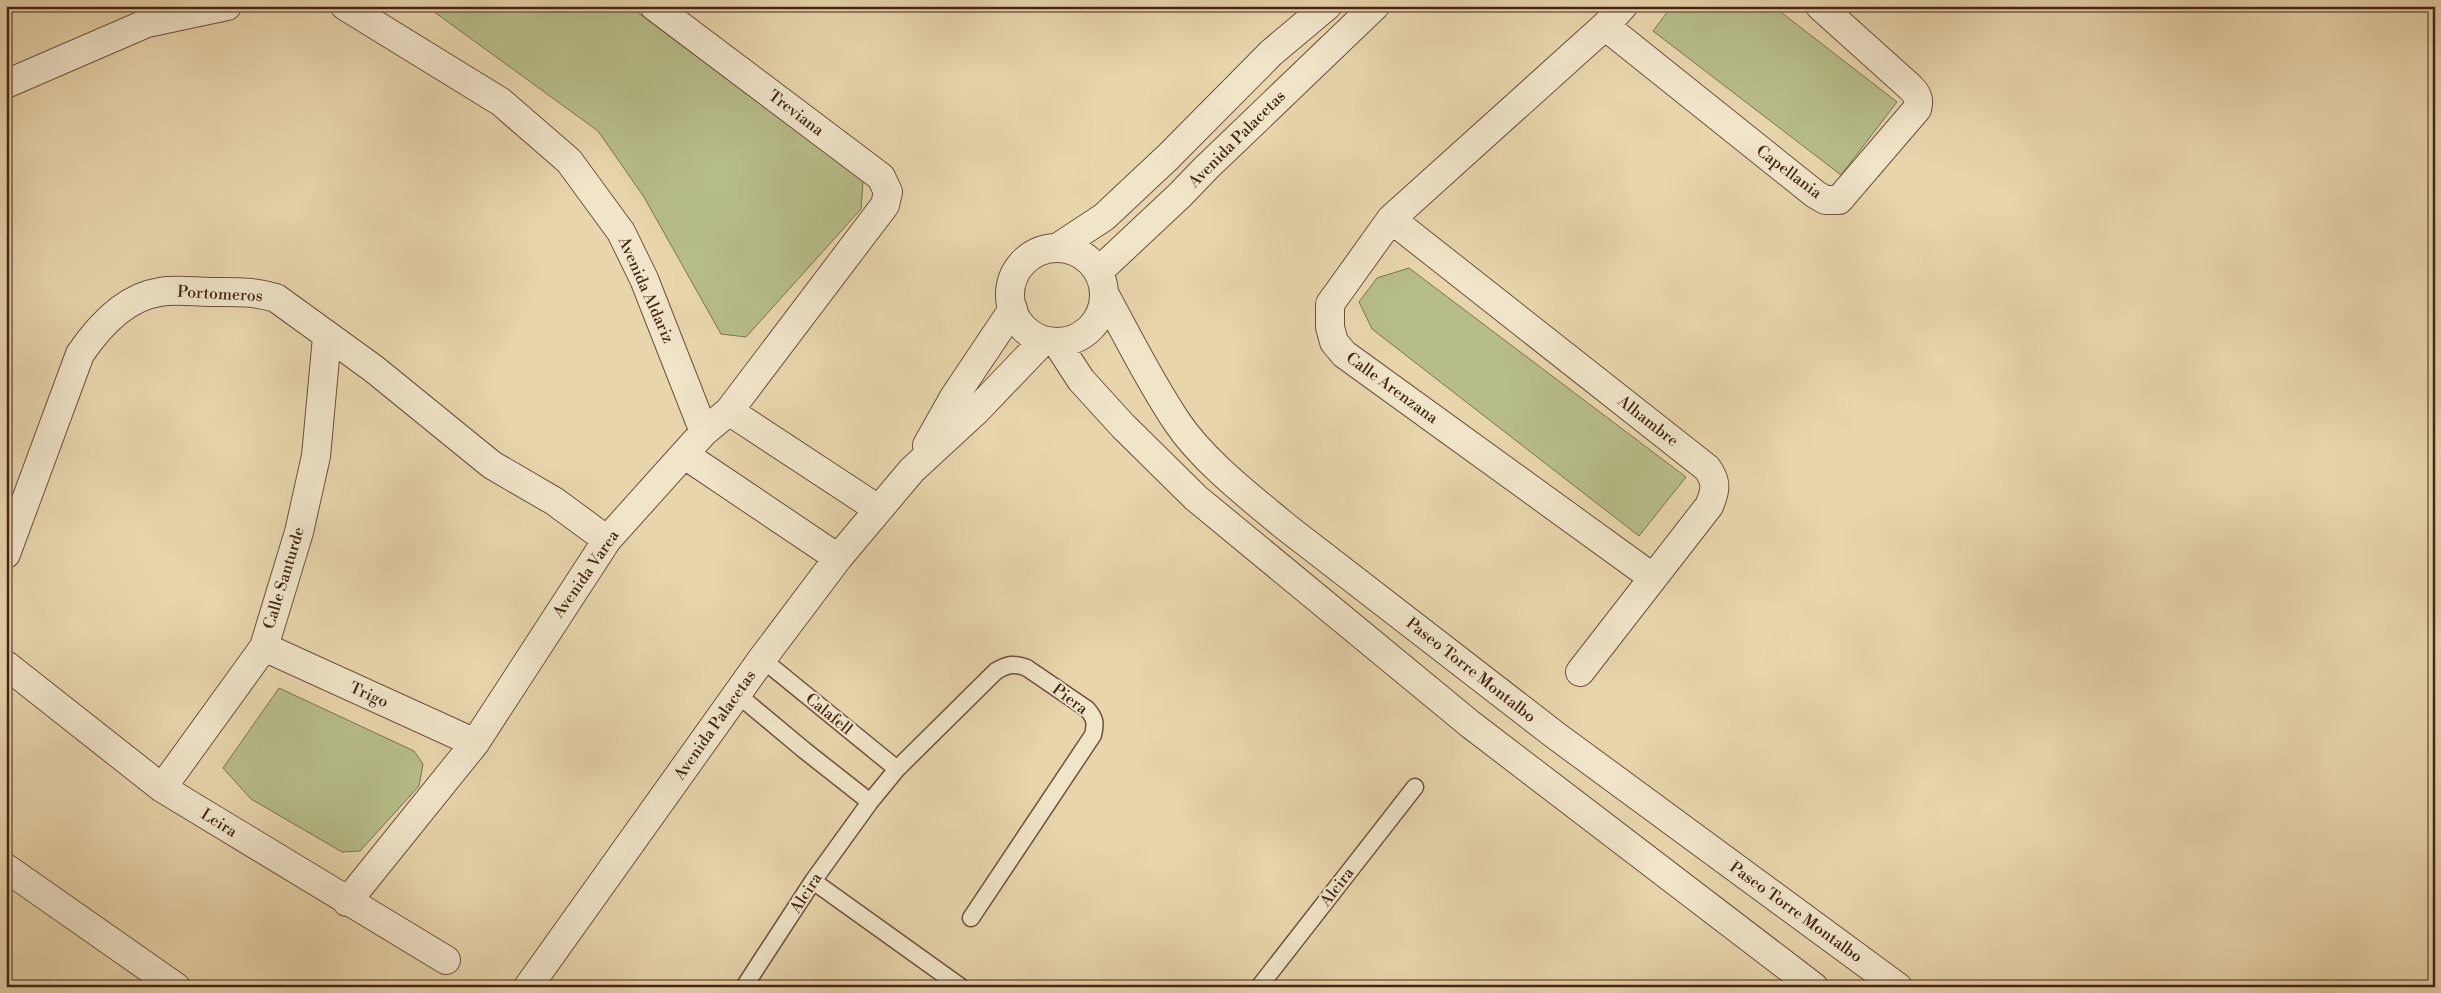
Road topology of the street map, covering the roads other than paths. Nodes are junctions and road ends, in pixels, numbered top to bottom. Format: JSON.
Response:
{"nodes":[{"id":1,"x":227,"y":6,"type":"edge"},
{"id":2,"x":345,"y":6,"type":"edge"},
{"id":3,"x":654,"y":6,"type":"edge"},
{"id":4,"x":1327,"y":6,"type":"edge"},
{"id":5,"x":1375,"y":6,"type":"edge"},
{"id":6,"x":1623,"y":6,"type":"edge"},
{"id":7,"x":1820,"y":6,"type":"edge"},
{"id":8,"x":1605,"y":26,"type":"junction"},
{"id":9,"x":6,"y":84,"type":"edge"},
{"id":10,"x":1391,"y":219,"type":"junction"},
{"id":11,"x":861,"y":237,"type":"joint"},
{"id":12,"x":1057,"y":248,"type":"junction"},
{"id":13,"x":1102,"y":283,"type":"junction"},
{"id":14,"x":1013,"y":309,"type":"junction"},
{"id":15,"x":327,"y":337,"type":"junction"},
{"id":16,"x":1050,"y":342,"type":"junction"},
{"id":17,"x":729,"y":411,"type":"junction"},
{"id":18,"x":704,"y":432,"type":"junction"},
{"id":19,"x":685,"y":455,"type":"junction"},
{"id":20,"x":912,"y":470,"type":"junction"},
{"id":21,"x":878,"y":509,"type":"junction"},
{"id":22,"x":607,"y":540,"type":"junction"},
{"id":23,"x":6,"y":554,"type":"edge"},
{"id":24,"x":838,"y":558,"type":"junction"},
{"id":25,"x":1652,"y":577,"type":"junction"},
{"id":26,"x":264,"y":648,"type":"junction"},
{"id":27,"x":762,"y":659,"type":"junction"},
{"id":28,"x":6,"y":665,"type":"edge"},
{"id":29,"x":1580,"y":672,"type":"dead end"},
{"id":30,"x":737,"y":694,"type":"junction"},
{"id":31,"x":475,"y":743,"type":"junction"},
{"id":32,"x":896,"y":769,"type":"junction"},
{"id":33,"x":1415,"y":787,"type":"dead end"},
{"id":34,"x":162,"y":788,"type":"junction"},
{"id":35,"x":870,"y":802,"type":"junction"},
{"id":36,"x":6,"y":868,"type":"edge"},
{"id":37,"x":813,"y":881,"type":"junction"},
{"id":38,"x":347,"y":902,"type":"junction"},
{"id":39,"x":971,"y":918,"type":"dead end"},
{"id":40,"x":446,"y":960,"type":"dead end"},
{"id":41,"x":176,"y":987,"type":"edge"},
{"id":42,"x":528,"y":987,"type":"edge"},
{"id":43,"x":744,"y":987,"type":"edge"},
{"id":44,"x":961,"y":987,"type":"edge"},
{"id":45,"x":1259,"y":987,"type":"edge"},
{"id":46,"x":1814,"y":987,"type":"edge"},
{"id":47,"x":1898,"y":987,"type":"edge"}],
"edges":[{"from":1,"to":9,"type":"street"},
{"from":2,"to":18,"type":"street","name":"Avenida Aldariz"},
{"from":3,"to":11,"type":"street","name":"Treviana"},
{"from":4,"to":12,"type":"street"},
{"from":5,"to":13,"type":"street","name":"Avenida Palacetas"},
{"from":6,"to":8,"type":"street","name":"Calle Arenzana"},
{"from":7,"to":8,"type":"street","name":"Capellania"},
{"from":8,"to":10,"type":"street","name":"Calle Arenzana"},
{"from":10,"to":25,"type":"street","name":"Alhambre"},
{"from":10,"to":25,"type":"street","name":"Calle Arenzana"},
{"from":11,"to":17,"type":"street","name":"Avenida Varea"},
{"from":12,"to":13,"type":"street"},
{"from":12,"to":14,"type":"street"},
{"from":13,"to":16,"type":"street"},
{"from":13,"to":47,"type":"street","name":"Paseo Torre Montalbo"},
{"from":14,"to":16,"type":"street"},
{"from":14,"to":20,"type":"street","name":"Avenida Palacetas"},
{"from":15,"to":22,"type":"street","name":"Portomeros"},
{"from":15,"to":23,"type":"street","name":"Portomeros"},
{"from":15,"to":26,"type":"street","name":"Calle Santurde"},
{"from":16,"to":20,"type":"street","name":"Avenida Palacetas"},
{"from":16,"to":46,"type":"street"},
{"from":17,"to":18,"type":"street","name":"Avenida Varea"},
{"from":17,"to":21,"type":"street"},
{"from":18,"to":19,"type":"street","name":"Avenida Varea"},
{"from":19,"to":22,"type":"street","name":"Avenida Varea"},
{"from":19,"to":24,"type":"street"},
{"from":20,"to":21,"type":"street","name":"Avenida Palacetas"},
{"from":21,"to":24,"type":"street","name":"Avenida Palacetas"},
{"from":22,"to":31,"type":"street","name":"Avenida Varea"},
{"from":24,"to":27,"type":"street","name":"Avenida Palacetas"},
{"from":25,"to":29,"type":"street","name":"Alhambre"},
{"from":26,"to":31,"type":"street","name":"Trigo"},
{"from":26,"to":34,"type":"street","name":"Calle Santurde"},
{"from":27,"to":30,"type":"street","name":"Avenida Palacetas"},
{"from":27,"to":32,"type":"lane","name":"Calafell"},
{"from":28,"to":34,"type":"street","name":"Leira"},
{"from":30,"to":35,"type":"lane"},
{"from":30,"to":42,"type":"street","name":"Avenida Palacetas"},
{"from":31,"to":38,"type":"street","name":"Avenida Varea"},
{"from":32,"to":35,"type":"lane","name":"Piera"},
{"from":32,"to":39,"type":"lane","name":"Piera"},
{"from":33,"to":45,"type":"lane","name":"Alcira"},
{"from":34,"to":38,"type":"street","name":"Leira"},
{"from":35,"to":37,"type":"lane","name":"Alcira"},
{"from":36,"to":41,"type":"street"},
{"from":37,"to":43,"type":"lane","name":"Alcira"},
{"from":37,"to":44,"type":"lane"},
{"from":38,"to":40,"type":"street","name":"Leira"}]}
